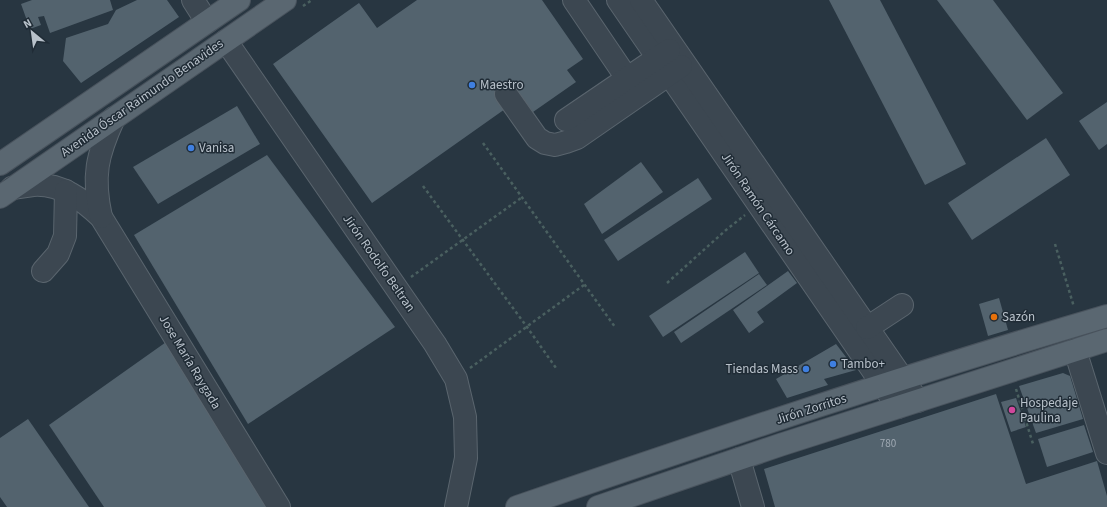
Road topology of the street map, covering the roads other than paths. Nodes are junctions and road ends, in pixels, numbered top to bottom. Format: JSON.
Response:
{"nodes":[{"id":1,"x":193,"y":0,"type":"edge"},
{"id":2,"x":239,"y":0,"type":"edge"},
{"id":3,"x":285,"y":0,"type":"edge"},
{"id":4,"x":574,"y":0,"type":"edge"},
{"id":5,"x":618,"y":0,"type":"edge"},
{"id":6,"x":643,"y":0,"type":"edge"},
{"id":7,"x":207,"y":22,"type":"junction"},
{"id":8,"x":226,"y":41,"type":"junction"},
{"id":9,"x":671,"y":60,"type":"junction"},
{"id":10,"x":633,"y":87,"type":"junction"},
{"id":11,"x":506,"y":94,"type":"dead end"},
{"id":12,"x":114,"y":118,"type":"junction"},
{"id":13,"x":566,"y":120,"type":"dead end"},
{"id":14,"x":0,"y":164,"type":"edge"},
{"id":15,"x":66,"y":191,"type":"junction"},
{"id":16,"x":6,"y":192,"type":"edge"},
{"id":17,"x":101,"y":217,"type":"junction"},
{"id":18,"x":794,"y":240,"type":"junction"},
{"id":19,"x":43,"y":271,"type":"dead end"},
{"id":20,"x":902,"y":306,"type":"dead end"},
{"id":21,"x":1107,"y":316,"type":"edge"},
{"id":22,"x":867,"y":328,"type":"junction"},
{"id":23,"x":1107,"y":340,"type":"edge"},
{"id":24,"x":1075,"y":350,"type":"junction"},
{"id":25,"x":892,"y":382,"type":"junction"},
{"id":26,"x":908,"y":404,"type":"junction"},
{"id":27,"x":1107,"y":453,"type":"edge"},
{"id":28,"x":740,"y":460,"type":"junction"},
{"id":29,"x":279,"y":507,"type":"edge"},
{"id":30,"x":456,"y":507,"type":"edge"},
{"id":31,"x":517,"y":507,"type":"edge"},
{"id":32,"x":598,"y":507,"type":"edge"},
{"id":33,"x":753,"y":507,"type":"edge"}],
"edges":[{"from":1,"to":7,"type":"street"},
{"from":2,"to":7,"type":"main road","name":"Avenida Óscar Raimundo Benavides"},
{"from":3,"to":8,"type":"main road","name":"Avenida Óscar Raimundo Benavides"},
{"from":4,"to":10,"type":"street"},
{"from":5,"to":9,"type":"street","name":"Jirón Ramón Cárcamo"},
{"from":6,"to":9,"type":"street","name":"Jirón Ramón Cárcamo"},
{"from":7,"to":14,"type":"main road","name":"Avenida Óscar Raimundo Benavides"},
{"from":8,"to":12,"type":"main road","name":"Avenida Óscar Raimundo Benavides"},
{"from":8,"to":30,"type":"street","name":"Jirón Rodolfo Beltran"},
{"from":9,"to":10,"type":"street"},
{"from":9,"to":18,"type":"street","name":"Jirón Ramón Cárcamo"},
{"from":9,"to":18,"type":"street","name":"Jirón Ramón Cárcamo"},
{"from":10,"to":11,"type":"street"},
{"from":10,"to":13,"type":"street"},
{"from":12,"to":16,"type":"main road","name":"Avenida Óscar Raimundo Benavides"},
{"from":12,"to":17,"type":"street","name":"Jose María Raygada"},
{"from":15,"to":16,"type":"street","name":"Jose María Raygada"},
{"from":15,"to":17,"type":"street","name":"Jose María Raygada"},
{"from":15,"to":19,"type":"street"},
{"from":17,"to":29,"type":"street","name":"Jose María Raygada"},
{"from":18,"to":22,"type":"street","name":"Jirón Ramón Cárcamo"},
{"from":18,"to":25,"type":"street","name":"Jirón Ramón Cárcamo"},
{"from":20,"to":22,"type":"street"},
{"from":21,"to":25,"type":"main road","name":"Jirón Zorritos"},
{"from":22,"to":25,"type":"street","name":"Jirón Ramón Cárcamo"},
{"from":23,"to":24,"type":"main road","name":"Jirón Zorritos"},
{"from":24,"to":26,"type":"main road","name":"Jirón Zorritos"},
{"from":24,"to":27,"type":"street"},
{"from":25,"to":26,"type":"street","name":"Jirón Ramón Cárcamo"},
{"from":25,"to":31,"type":"main road","name":"Jirón Zorritos"},
{"from":26,"to":28,"type":"main road","name":"Jirón Zorritos"},
{"from":28,"to":32,"type":"main road","name":"Jirón Zorritos"},
{"from":28,"to":33,"type":"street"}]}
